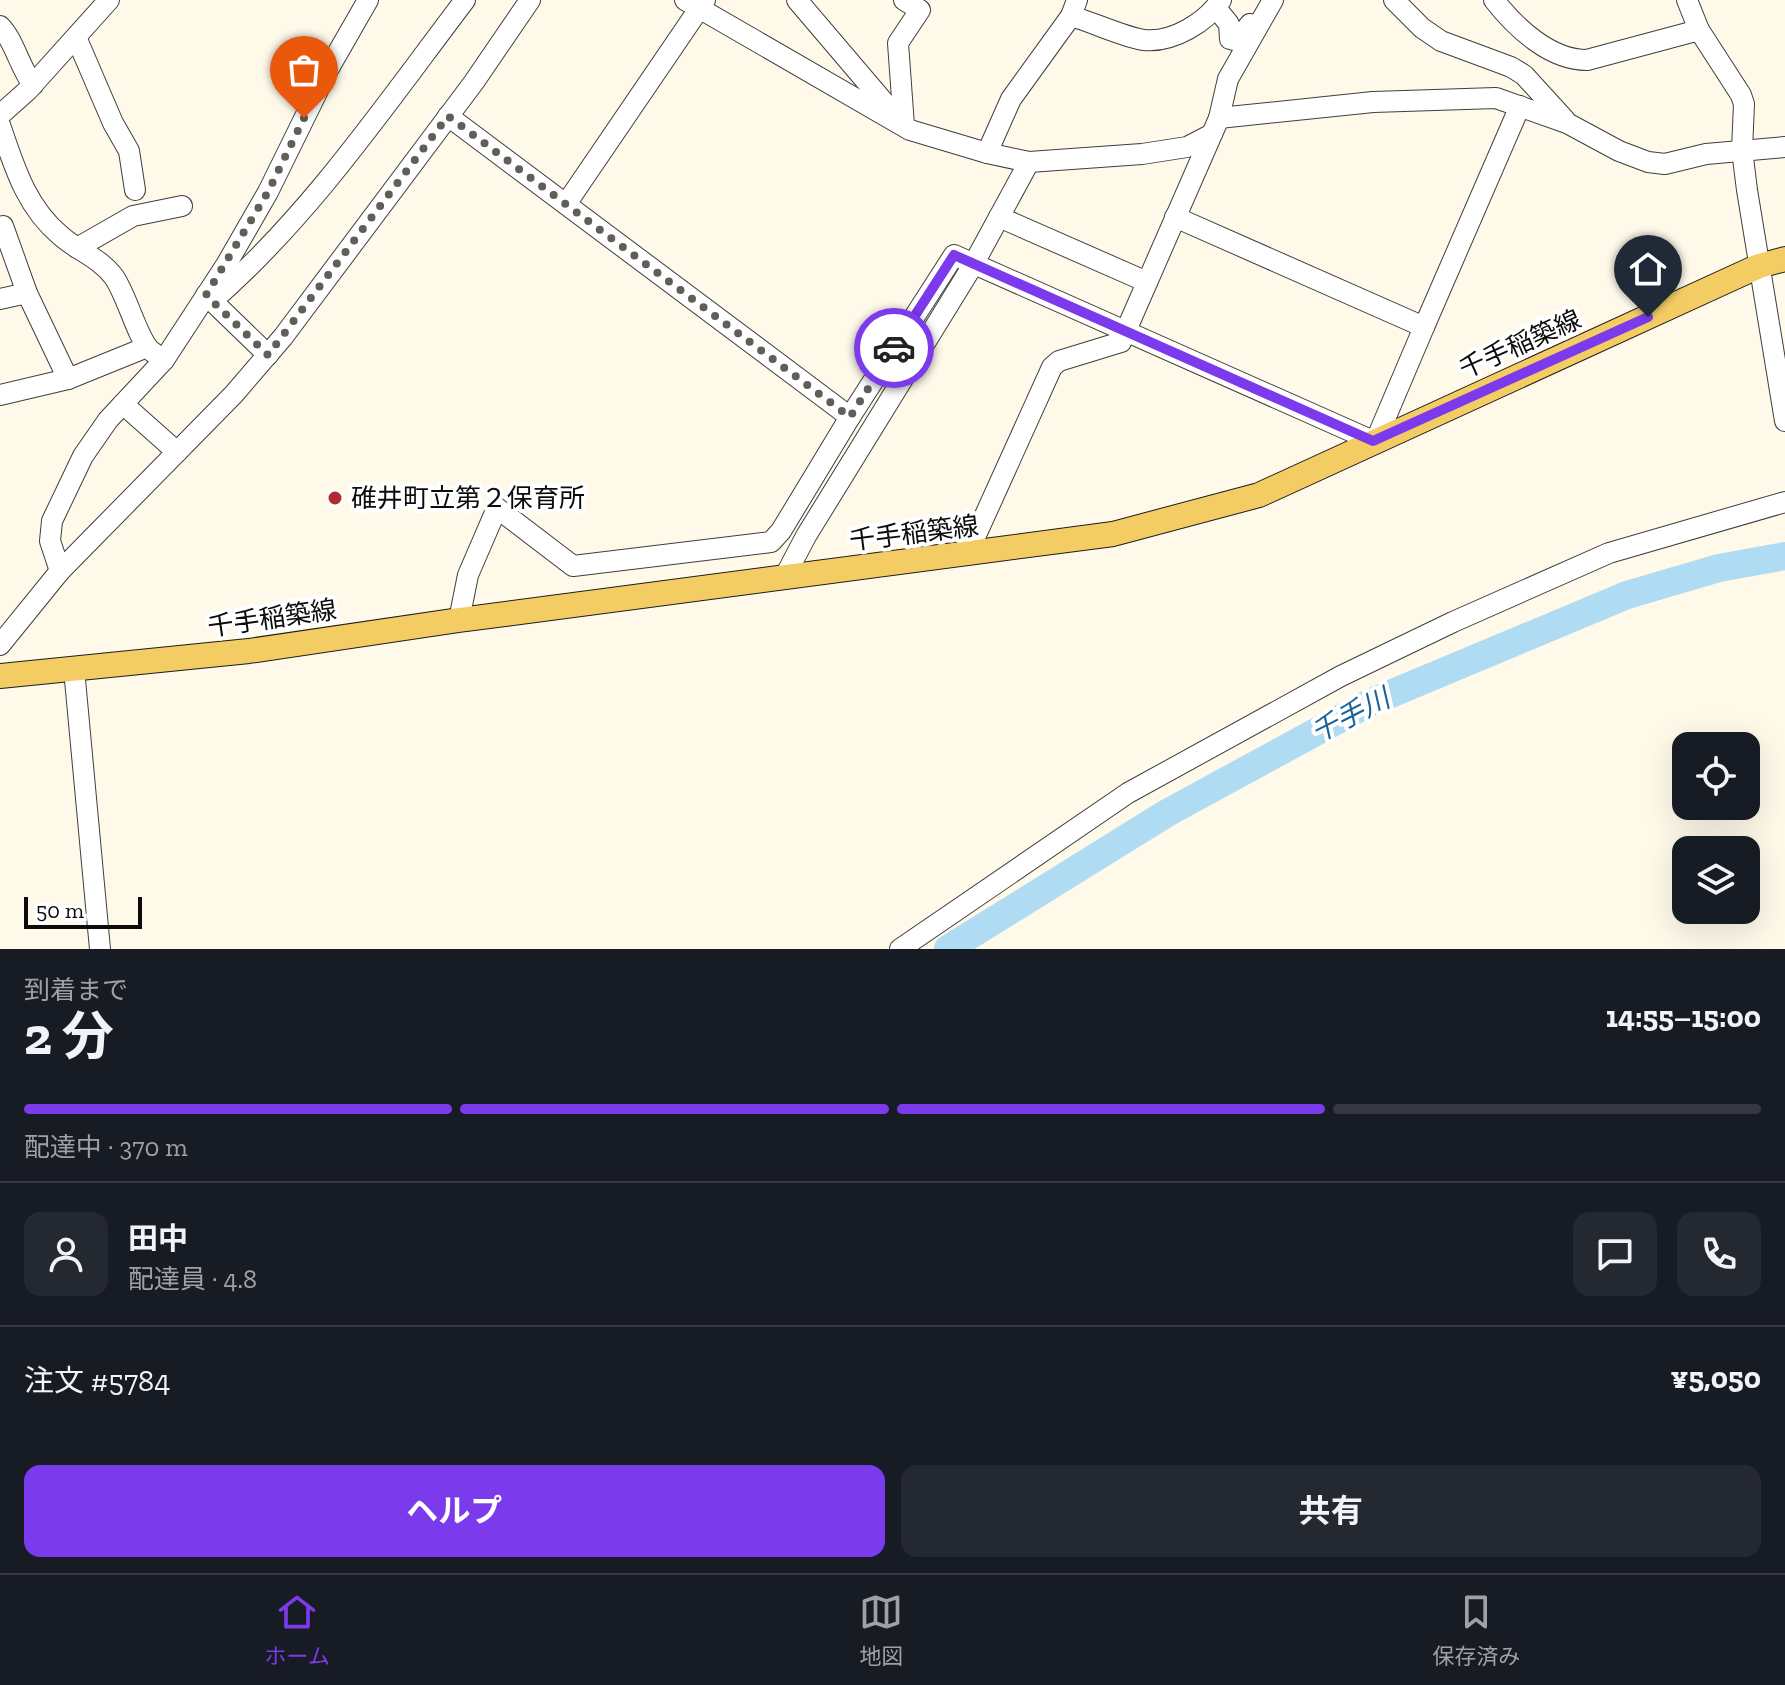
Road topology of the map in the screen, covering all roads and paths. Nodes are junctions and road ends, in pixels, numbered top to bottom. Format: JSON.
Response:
{"nodes":[{"id":1,"x":109,"y":0,"type":"edge"},
{"id":2,"x":368,"y":0,"type":"edge"},
{"id":3,"x":465,"y":0,"type":"edge"},
{"id":4,"x":530,"y":0,"type":"edge"},
{"id":5,"x":797,"y":0,"type":"edge"},
{"id":6,"x":904,"y":0,"type":"edge"},
{"id":7,"x":1394,"y":0,"type":"edge"},
{"id":8,"x":1494,"y":0,"type":"edge"},
{"id":9,"x":1687,"y":0,"type":"edge"},
{"id":10,"x":697,"y":3,"type":"edge"},
{"id":11,"x":1218,"y":4,"type":"edge"},
{"id":12,"x":1269,"y":6,"type":"edge"},
{"id":13,"x":1074,"y":8,"type":"edge"},
{"id":14,"x":0,"y":26,"type":"edge"},
{"id":15,"x":1699,"y":30,"type":"junction"},
{"id":16,"x":76,"y":37,"type":"junction"},
{"id":17,"x":33,"y":85,"type":"junction"},
{"id":18,"x":1520,"y":106,"type":"junction"},
{"id":19,"x":0,"y":115,"type":"edge"},
{"id":20,"x":448,"y":116,"type":"junction"},
{"id":21,"x":1567,"y":123,"type":"junction"},
{"id":22,"x":0,"y":125,"type":"edge"},
{"id":23,"x":904,"y":126,"type":"junction"},
{"id":24,"x":1216,"y":126,"type":"junction"},
{"id":25,"x":1785,"y":147,"type":"edge"},
{"id":26,"x":1742,"y":150,"type":"junction"},
{"id":27,"x":987,"y":153,"type":"junction"},
{"id":28,"x":1029,"y":162,"type":"junction"},
{"id":29,"x":135,"y":190,"type":"dead end"},
{"id":30,"x":566,"y":204,"type":"junction"},
{"id":31,"x":182,"y":206,"type":"dead end"},
{"id":32,"x":999,"y":217,"type":"junction"},
{"id":33,"x":1175,"y":217,"type":"junction"},
{"id":34,"x":3,"y":226,"type":"dead end"},
{"id":35,"x":77,"y":248,"type":"junction"},
{"id":36,"x":1785,"y":259,"type":"edge"},
{"id":37,"x":973,"y":265,"type":"junction"},
{"id":38,"x":1759,"y":266,"type":"junction"},
{"id":39,"x":1147,"y":282,"type":"junction"},
{"id":40,"x":27,"y":293,"type":"junction"},
{"id":41,"x":209,"y":298,"type":"junction"},
{"id":42,"x":0,"y":299,"type":"edge"},
{"id":43,"x":1424,"y":327,"type":"junction"},
{"id":44,"x":1125,"y":333,"type":"junction"},
{"id":45,"x":156,"y":354,"type":"junction"},
{"id":46,"x":268,"y":355,"type":"junction"},
{"id":47,"x":68,"y":379,"type":"junction"},
{"id":48,"x":0,"y":395,"type":"edge"},
{"id":49,"x":123,"y":404,"type":"junction"},
{"id":50,"x":850,"y":417,"type":"junction"},
{"id":51,"x":1785,"y":421,"type":"edge"},
{"id":52,"x":1374,"y":440,"type":"junction"},
{"id":53,"x":177,"y":452,"type":"junction"},
{"id":54,"x":1785,"y":502,"type":"edge"},
{"id":55,"x":967,"y":555,"type":"junction"},
{"id":56,"x":60,"y":571,"type":"junction"},
{"id":57,"x":784,"y":578,"type":"junction"},
{"id":58,"x":459,"y":620,"type":"junction"},
{"id":59,"x":0,"y":645,"type":"edge"},
{"id":60,"x":74,"y":669,"type":"junction"},
{"id":61,"x":0,"y":676,"type":"edge"},
{"id":62,"x":100,"y":949,"type":"edge"},
{"id":63,"x":900,"y":949,"type":"edge"}],
"edges":[{"from":1,"to":16,"type":"street"},
{"from":2,"to":41,"type":"street"},
{"from":3,"to":41,"type":"street"},
{"from":4,"to":20,"type":"street"},
{"from":5,"to":23,"type":"street"},
{"from":6,"to":23,"type":"street"},
{"from":7,"to":21,"type":"street"},
{"from":8,"to":15,"type":"street"},
{"from":9,"to":15,"type":"street"},
{"from":10,"to":23,"type":"street"},
{"from":10,"to":30,"type":"street"},
{"from":11,"to":12,"type":"street"},
{"from":11,"to":13,"type":"street"},
{"from":12,"to":24,"type":"street"},
{"from":13,"to":27,"type":"street"},
{"from":14,"to":17,"type":"street"},
{"from":15,"to":26,"type":"street"},
{"from":16,"to":17,"type":"street"},
{"from":16,"to":29,"type":"street"},
{"from":17,"to":19,"type":"street"},
{"from":18,"to":21,"type":"street"},
{"from":18,"to":24,"type":"street"},
{"from":18,"to":43,"type":"street"},
{"from":20,"to":30,"type":"street"},
{"from":20,"to":46,"type":"street"},
{"from":21,"to":26,"type":"street"},
{"from":22,"to":35,"type":"street"},
{"from":23,"to":27,"type":"street"},
{"from":24,"to":28,"type":"street"},
{"from":24,"to":33,"type":"street"},
{"from":25,"to":26,"type":"street"},
{"from":26,"to":38,"type":"street"},
{"from":27,"to":28,"type":"street"},
{"from":28,"to":32,"type":"street"},
{"from":30,"to":50,"type":"street"},
{"from":31,"to":35,"type":"street"},
{"from":32,"to":37,"type":"street"},
{"from":32,"to":39,"type":"street"},
{"from":33,"to":39,"type":"street"},
{"from":33,"to":43,"type":"street"},
{"from":34,"to":40,"type":"street"},
{"from":35,"to":45,"type":"street"},
{"from":36,"to":38,"type":"main road","name":"千手稲築線"},
{"from":37,"to":44,"type":"street"},
{"from":37,"to":50,"type":"street"},
{"from":37,"to":57,"type":"street"},
{"from":38,"to":51,"type":"street"},
{"from":38,"to":52,"type":"main road","name":"千手稲築線"},
{"from":39,"to":44,"type":"street"},
{"from":40,"to":42,"type":"street"},
{"from":40,"to":47,"type":"street"},
{"from":41,"to":45,"type":"street"},
{"from":41,"to":46,"type":"street"},
{"from":43,"to":52,"type":"street"},
{"from":44,"to":52,"type":"street"},
{"from":44,"to":55,"type":"street"},
{"from":45,"to":47,"type":"street"},
{"from":45,"to":49,"type":"street"},
{"from":46,"to":53,"type":"street"},
{"from":47,"to":48,"type":"street"},
{"from":49,"to":53,"type":"street"},
{"from":49,"to":56,"type":"street"},
{"from":50,"to":58,"type":"street"},
{"from":52,"to":55,"type":"main road","name":"千手稲築線"},
{"from":53,"to":56,"type":"street"},
{"from":54,"to":63,"type":"street"},
{"from":55,"to":57,"type":"main road","name":"千手稲築線"},
{"from":56,"to":59,"type":"street"},
{"from":57,"to":58,"type":"main road","name":"千手稲築線"},
{"from":58,"to":60,"type":"main road","name":"千手稲築線"},
{"from":60,"to":61,"type":"main road","name":"千手稲築線"},
{"from":60,"to":62,"type":"street"}]}
